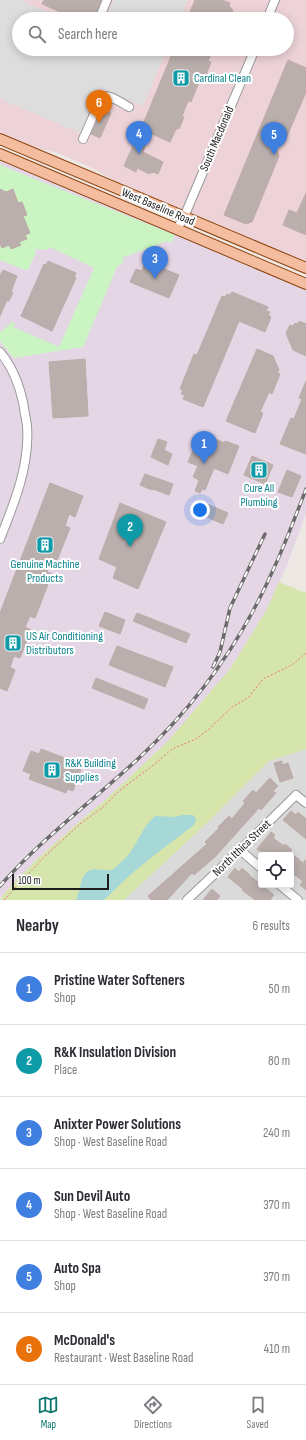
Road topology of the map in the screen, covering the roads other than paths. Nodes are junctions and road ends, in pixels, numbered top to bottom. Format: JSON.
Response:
{"nodes":[{"id":1,"x":107,"y":0,"type":"edge"},
{"id":2,"x":275,"y":0,"type":"edge"},
{"id":3,"x":102,"y":12,"type":"edge"},
{"id":4,"x":270,"y":12,"type":"edge"},
{"id":5,"x":251,"y":56,"type":"edge"},
{"id":6,"x":129,"y":106,"type":"dead end"},
{"id":7,"x":0,"y":139,"type":"edge"},
{"id":8,"x":83,"y":139,"type":"dead end"},
{"id":9,"x":0,"y":149,"type":"edge"},
{"id":10,"x":0,"y":154,"type":"edge"},
{"id":11,"x":44,"y":157,"type":"junction"},
{"id":12,"x":184,"y":217,"type":"junction"},
{"id":13,"x":177,"y":229,"type":"junction"},
{"id":14,"x":306,"y":269,"type":"edge"},
{"id":15,"x":303,"y":283,"type":"edge"},
{"id":16,"x":0,"y":352,"type":"edge"},
{"id":17,"x":0,"y":539,"type":"edge"},
{"id":18,"x":306,"y":803,"type":"edge"},
{"id":19,"x":240,"y":850,"type":"junction"},
{"id":20,"x":258,"y":865,"type":"edge"},
{"id":21,"x":284,"y":888,"type":"edge"},
{"id":22,"x":187,"y":900,"type":"edge"},
{"id":23,"x":298,"y":900,"type":"edge"}],
"edges":[{"from":1,"to":3,"type":"street"},
{"from":2,"to":4,"type":"street"},
{"from":5,"to":12,"type":"street","name":"South Macdonald"},
{"from":6,"to":8,"type":"street"},
{"from":7,"to":11,"type":"main road","name":"West Baseline Road"},
{"from":9,"to":11,"type":"main road"},
{"from":10,"to":13,"type":"main road","name":"West Baseline Road"},
{"from":11,"to":12,"type":"main road","name":"West Baseline Road"},
{"from":12,"to":13,"type":"street","name":"South Macdonald"},
{"from":12,"to":14,"type":"main road","name":"West Baseline Road"},
{"from":13,"to":15,"type":"main road","name":"West Baseline Road"},
{"from":14,"to":15,"type":"main road"},
{"from":16,"to":17,"type":"street"},
{"from":18,"to":19,"type":"street","name":"North Ithica Street"},
{"from":19,"to":20,"type":"street"},
{"from":19,"to":22,"type":"street","name":"North Ithica Street"},
{"from":21,"to":23,"type":"street"}]}
